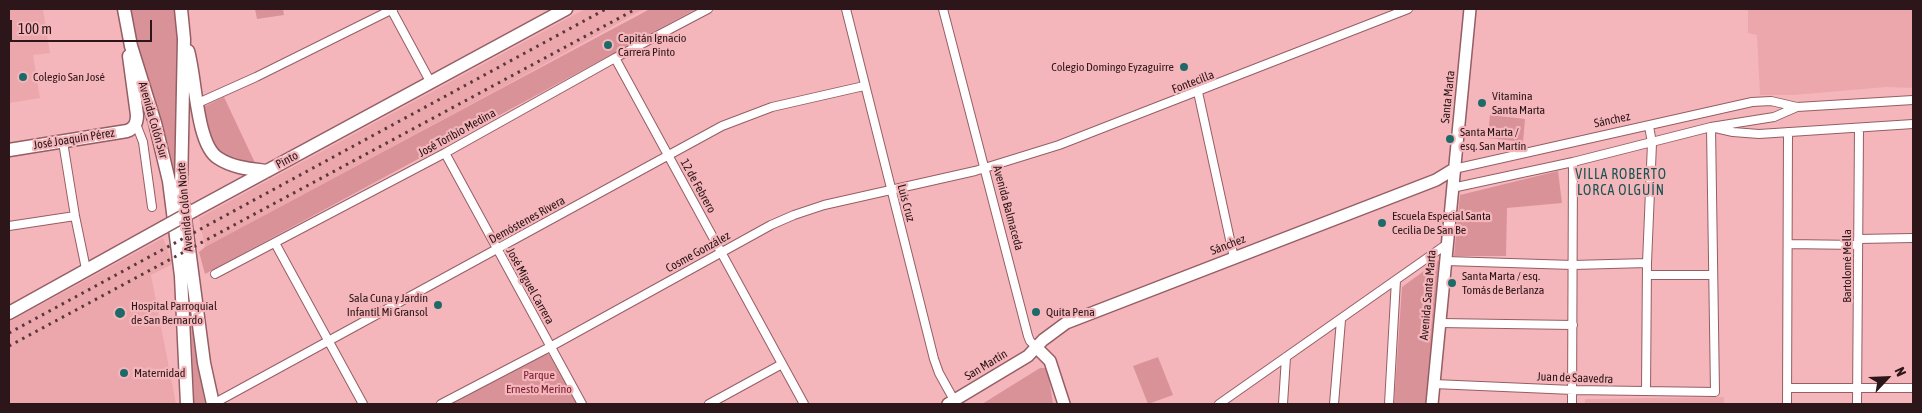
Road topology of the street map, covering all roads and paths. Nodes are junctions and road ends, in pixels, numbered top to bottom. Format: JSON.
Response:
{"nodes":[{"id":1,"x":124,"y":9,"type":"edge"},
{"id":2,"x":181,"y":9,"type":"edge"},
{"id":3,"x":392,"y":9,"type":"edge"},
{"id":4,"x":566,"y":9,"type":"edge"},
{"id":5,"x":708,"y":9,"type":"edge"},
{"id":6,"x":846,"y":9,"type":"edge"},
{"id":7,"x":943,"y":9,"type":"edge"},
{"id":8,"x":1408,"y":9,"type":"edge"},
{"id":9,"x":1470,"y":9,"type":"edge"},
{"id":10,"x":184,"y":39,"type":"junction"},
{"id":11,"x":131,"y":46,"type":"junction"},
{"id":12,"x":615,"y":58,"type":"junction"},
{"id":13,"x":431,"y":83,"type":"junction"},
{"id":14,"x":864,"y":86,"type":"junction"},
{"id":15,"x":1198,"y":92,"type":"junction"},
{"id":16,"x":1913,"y":100,"type":"edge"},
{"id":17,"x":198,"y":103,"type":"junction"},
{"id":18,"x":1797,"y":107,"type":"junction"},
{"id":19,"x":136,"y":124,"type":"junction"},
{"id":20,"x":1913,"y":124,"type":"edge"},
{"id":21,"x":1649,"y":126,"type":"junction"},
{"id":22,"x":1711,"y":127,"type":"junction"},
{"id":23,"x":1859,"y":128,"type":"junction"},
{"id":24,"x":1788,"y":132,"type":"junction"},
{"id":25,"x":62,"y":142,"type":"junction"},
{"id":26,"x":1652,"y":143,"type":"junction"},
{"id":27,"x":9,"y":150,"type":"edge"},
{"id":28,"x":445,"y":153,"type":"junction"},
{"id":29,"x":669,"y":156,"type":"junction"},
{"id":30,"x":1573,"y":162,"type":"junction"},
{"id":31,"x":984,"y":168,"type":"junction"},
{"id":32,"x":1454,"y":169,"type":"junction"},
{"id":33,"x":268,"y":171,"type":"junction"},
{"id":34,"x":1436,"y":180,"type":"junction"},
{"id":35,"x":1452,"y":188,"type":"junction"},
{"id":36,"x":891,"y":190,"type":"junction"},
{"id":37,"x":152,"y":206,"type":"dead end"},
{"id":38,"x":75,"y":216,"type":"junction"},
{"id":39,"x":9,"y":226,"type":"edge"},
{"id":40,"x":1913,"y":238,"type":"edge"},
{"id":41,"x":1858,"y":242,"type":"junction"},
{"id":42,"x":275,"y":243,"type":"junction"},
{"id":43,"x":1447,"y":244,"type":"junction"},
{"id":44,"x":1788,"y":244,"type":"junction"},
{"id":45,"x":497,"y":249,"type":"junction"},
{"id":46,"x":722,"y":252,"type":"junction"},
{"id":47,"x":1234,"y":258,"type":"junction"},
{"id":48,"x":1446,"y":261,"type":"junction"},
{"id":49,"x":1647,"y":263,"type":"junction"},
{"id":50,"x":1573,"y":265,"type":"junction"},
{"id":51,"x":86,"y":269,"type":"junction"},
{"id":52,"x":215,"y":274,"type":"dead end"},
{"id":53,"x":1647,"y":275,"type":"junction"},
{"id":54,"x":1713,"y":275,"type":"junction"},
{"id":55,"x":1396,"y":280,"type":"junction"},
{"id":56,"x":9,"y":313,"type":"edge"},
{"id":57,"x":1341,"y":320,"type":"junction"},
{"id":58,"x":1440,"y":324,"type":"junction"},
{"id":59,"x":1573,"y":325,"type":"junction"},
{"id":60,"x":328,"y":341,"type":"junction"},
{"id":61,"x":550,"y":347,"type":"junction"},
{"id":62,"x":1037,"y":348,"type":"junction"},
{"id":63,"x":1286,"y":357,"type":"junction"},
{"id":64,"x":782,"y":364,"type":"junction"},
{"id":65,"x":1434,"y":384,"type":"junction"},
{"id":66,"x":1788,"y":388,"type":"junction"},
{"id":67,"x":1858,"y":388,"type":"junction"},
{"id":68,"x":1913,"y":388,"type":"edge"},
{"id":69,"x":1572,"y":390,"type":"junction"},
{"id":70,"x":1646,"y":391,"type":"junction"},
{"id":71,"x":951,"y":402,"type":"edge"},
{"id":72,"x":1226,"y":402,"type":"edge"},
{"id":73,"x":187,"y":404,"type":"edge"},
{"id":74,"x":213,"y":404,"type":"edge"},
{"id":75,"x":363,"y":404,"type":"edge"},
{"id":76,"x":441,"y":404,"type":"edge"},
{"id":77,"x":582,"y":404,"type":"edge"},
{"id":78,"x":709,"y":404,"type":"edge"},
{"id":79,"x":804,"y":404,"type":"edge"},
{"id":80,"x":1064,"y":404,"type":"edge"},
{"id":81,"x":1219,"y":404,"type":"edge"},
{"id":82,"x":1283,"y":404,"type":"edge"},
{"id":83,"x":1334,"y":404,"type":"edge"},
{"id":84,"x":1389,"y":404,"type":"edge"},
{"id":85,"x":1432,"y":404,"type":"edge"},
{"id":86,"x":1572,"y":404,"type":"edge"},
{"id":87,"x":1788,"y":404,"type":"edge"},
{"id":88,"x":1857,"y":404,"type":"edge"}],
"edges":[{"from":1,"to":11,"type":"main road","name":"Avenida Colón Sur"},
{"from":2,"to":10,"type":"main road","name":"Avenida Colón Norte"},
{"from":3,"to":13,"type":"street"},
{"from":3,"to":17,"type":"street"},
{"from":4,"to":13,"type":"main road","name":"Pinto"},
{"from":5,"to":12,"type":"street","name":"José Toribio Medina"},
{"from":6,"to":14,"type":"street","name":"Luis Cruz"},
{"from":7,"to":31,"type":"street","name":"Avenida Balmaceda"},
{"from":8,"to":15,"type":"street","name":"Fontecilla"},
{"from":9,"to":32,"type":"street","name":"Santa Marta"},
{"from":10,"to":17,"type":"main road"},
{"from":10,"to":74,"type":"main road","name":"Avenida Colón Norte"},
{"from":11,"to":19,"type":"main road","name":"Avenida Colón Sur"},
{"from":11,"to":73,"type":"main road","name":"Avenida Colón Sur"},
{"from":12,"to":28,"type":"street","name":"José Toribio Medina"},
{"from":12,"to":29,"type":"street","name":"12 de Febrero"},
{"from":13,"to":33,"type":"main road","name":"Pinto"},
{"from":14,"to":29,"type":"street","name":"Demóstenes Rivera"},
{"from":14,"to":36,"type":"street","name":"Luis Cruz"},
{"from":15,"to":31,"type":"street","name":"Fontecilla"},
{"from":15,"to":47,"type":"street"},
{"from":16,"to":18,"type":"street","name":"Sánchez"},
{"from":17,"to":33,"type":"main road"},
{"from":18,"to":21,"type":"street","name":"Sánchez"},
{"from":18,"to":22,"type":"street","name":"Sánchez"},
{"from":19,"to":25,"type":"main road","name":"José Joaquín Pérez"},
{"from":19,"to":37,"type":"street","name":"Avenida Colón Sur"},
{"from":20,"to":23,"type":"street","name":"Sánchez"},
{"from":21,"to":26,"type":"street"},
{"from":21,"to":32,"type":"street","name":"Sánchez"},
{"from":22,"to":24,"type":"street","name":"Sánchez"},
{"from":22,"to":26,"type":"street","name":"Sánchez"},
{"from":22,"to":54,"type":"street"},
{"from":23,"to":24,"type":"street","name":"Sánchez"},
{"from":23,"to":41,"type":"street","name":"Bartolomé Mella"},
{"from":24,"to":44,"type":"street"},
{"from":25,"to":27,"type":"main road","name":"José Joaquín Pérez"},
{"from":25,"to":38,"type":"street"},
{"from":26,"to":30,"type":"street","name":"Sánchez"},
{"from":26,"to":49,"type":"street"},
{"from":28,"to":42,"type":"street","name":"José Toribio Medina"},
{"from":28,"to":45,"type":"street","name":"José Miguel Carrera"},
{"from":29,"to":45,"type":"street","name":"Demóstenes Rivera"},
{"from":29,"to":46,"type":"street","name":"12 de Febrero"},
{"from":30,"to":35,"type":"street","name":"Sánchez"},
{"from":30,"to":50,"type":"street"},
{"from":31,"to":36,"type":"street","name":"Cosme González"},
{"from":31,"to":62,"type":"street","name":"Avenida Balmaceda"},
{"from":32,"to":34,"type":"street","name":"Sánchez"},
{"from":32,"to":35,"type":"street","name":"Santa Marta"},
{"from":33,"to":51,"type":"main road","name":"Pinto","bridge":true},
{"from":34,"to":35,"type":"street"},
{"from":34,"to":47,"type":"street","name":"Sánchez"},
{"from":35,"to":43,"type":"street","name":"Avenida Santa Marta"},
{"from":36,"to":46,"type":"street","name":"Cosme González"},
{"from":36,"to":71,"type":"street","name":"Luis Cruz"},
{"from":38,"to":39,"type":"street"},
{"from":38,"to":51,"type":"street"},
{"from":40,"to":41,"type":"street"},
{"from":41,"to":44,"type":"street"},
{"from":41,"to":67,"type":"street","name":"Bartolomé Mella"},
{"from":42,"to":52,"type":"street","name":"José Toribio Medina"},
{"from":42,"to":60,"type":"street"},
{"from":43,"to":48,"type":"street","name":"Avenida Santa Marta"},
{"from":43,"to":55,"type":"street"},
{"from":44,"to":66,"type":"street"},
{"from":45,"to":60,"type":"street","name":"Demóstenes Rivera"},
{"from":45,"to":61,"type":"street","name":"José Miguel Carrera"},
{"from":46,"to":61,"type":"street","name":"Cosme González"},
{"from":46,"to":64,"type":"street","name":"12 de Febrero"},
{"from":47,"to":62,"type":"street","name":"Sánchez"},
{"from":48,"to":50,"type":"street"},
{"from":48,"to":58,"type":"street","name":"Avenida Santa Marta"},
{"from":49,"to":50,"type":"street"},
{"from":49,"to":53,"type":"street"},
{"from":50,"to":59,"type":"street"},
{"from":51,"to":56,"type":"main road","name":"Pinto"},
{"from":53,"to":54,"type":"street"},
{"from":53,"to":70,"type":"street"},
{"from":54,"to":70,"type":"street","name":"Juan de Saavedra"},
{"from":55,"to":57,"type":"street"},
{"from":55,"to":84,"type":"street"},
{"from":57,"to":63,"type":"street"},
{"from":57,"to":83,"type":"street"},
{"from":58,"to":59,"type":"street"},
{"from":58,"to":65,"type":"street","name":"Avenida Santa Marta"},
{"from":59,"to":69,"type":"street"},
{"from":60,"to":74,"type":"street","name":"Demóstenes Rivera"},
{"from":60,"to":75,"type":"street"},
{"from":61,"to":76,"type":"street","name":"Cosme González"},
{"from":61,"to":77,"type":"street","name":"José Miguel Carrera"},
{"from":62,"to":71,"type":"street","name":"San Martín"},
{"from":62,"to":80,"type":"street","name":"Avenida Balmaceda"},
{"from":63,"to":72,"type":"street"},
{"from":63,"to":82,"type":"street"},
{"from":64,"to":78,"type":"street"},
{"from":64,"to":79,"type":"street","name":"12 de Febrero"},
{"from":65,"to":69,"type":"street","name":"Juan de Saavedra"},
{"from":65,"to":85,"type":"street","name":"Avenida Santa Marta"},
{"from":66,"to":67,"type":"street"},
{"from":66,"to":87,"type":"street"},
{"from":67,"to":68,"type":"street"},
{"from":67,"to":88,"type":"street","name":"Bartolomé Mella"},
{"from":69,"to":70,"type":"street","name":"Juan de Saavedra"},
{"from":69,"to":86,"type":"street"},
{"from":72,"to":81,"type":"street"}]}
